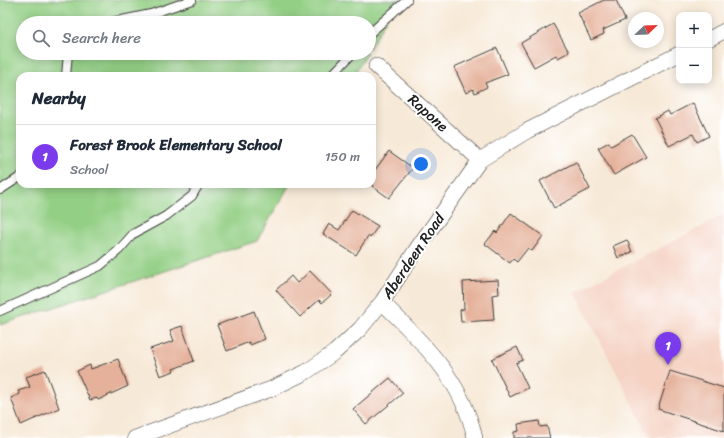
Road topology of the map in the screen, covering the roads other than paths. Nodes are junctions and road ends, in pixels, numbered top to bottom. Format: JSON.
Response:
{"nodes":[{"id":1,"x":192,"y":0,"type":"edge"},
{"id":2,"x":406,"y":0,"type":"edge"},
{"id":3,"x":141,"y":16,"type":"edge"},
{"id":4,"x":376,"y":28,"type":"edge"},
{"id":5,"x":724,"y":31,"type":"edge"},
{"id":6,"x":712,"y":37,"type":"edge"},
{"id":7,"x":676,"y":56,"type":"edge"},
{"id":8,"x":67,"y":60,"type":"edge"},
{"id":9,"x":346,"y":60,"type":"edge"},
{"id":10,"x":376,"y":66,"type":"dead end"},
{"id":11,"x":66,"y":72,"type":"edge"},
{"id":12,"x":335,"y":72,"type":"edge"},
{"id":13,"x":480,"y":160,"type":"junction"},
{"id":14,"x":16,"y":180,"type":"edge"},
{"id":15,"x":197,"y":188,"type":"edge"},
{"id":16,"x":0,"y":190,"type":"edge"},
{"id":17,"x":382,"y":302,"type":"junction"},
{"id":18,"x":0,"y":311,"type":"edge"},
{"id":19,"x":136,"y":438,"type":"edge"},
{"id":20,"x":475,"y":438,"type":"edge"}],
"edges":[{"from":1,"to":3,"type":"lane"},
{"from":2,"to":4,"type":"lane"},
{"from":5,"to":6,"type":"street"},
{"from":7,"to":13,"type":"street","name":"Aberdeen Road"},
{"from":8,"to":11,"type":"lane"},
{"from":9,"to":12,"type":"lane"},
{"from":10,"to":13,"type":"street","name":"Rapone"},
{"from":13,"to":17,"type":"street","name":"Aberdeen Road"},
{"from":14,"to":16,"type":"lane"},
{"from":15,"to":18,"type":"lane"},
{"from":17,"to":19,"type":"street","name":"Aberdeen Road"},
{"from":17,"to":20,"type":"street"}]}
